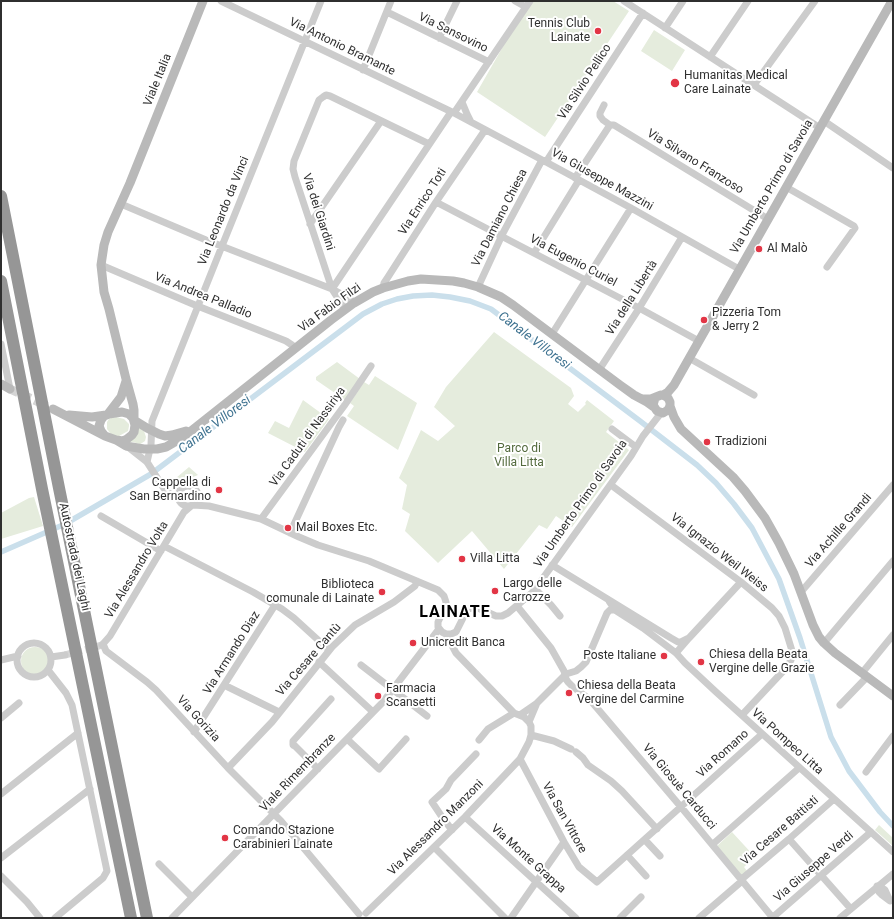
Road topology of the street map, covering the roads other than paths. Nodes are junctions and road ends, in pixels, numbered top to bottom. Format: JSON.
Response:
{"nodes":[{"id":1,"x":203,"y":1,"type":"edge"},
{"id":2,"x":221,"y":1,"type":"edge"},
{"id":3,"x":321,"y":1,"type":"edge"},
{"id":4,"x":391,"y":1,"type":"edge"},
{"id":5,"x":457,"y":1,"type":"edge"},
{"id":6,"x":515,"y":1,"type":"edge"},
{"id":7,"x":683,"y":1,"type":"edge"},
{"id":8,"x":748,"y":1,"type":"edge"},
{"id":9,"x":814,"y":1,"type":"edge"},
{"id":10,"x":892,"y":1,"type":"edge"},
{"id":11,"x":629,"y":2,"type":"edge"},
{"id":12,"x":528,"y":4,"type":"edge"},
{"id":13,"x":387,"y":12,"type":"junction"},
{"id":14,"x":643,"y":14,"type":"junction"},
{"id":15,"x":665,"y":28,"type":"junction"},
{"id":16,"x":439,"y":38,"type":"junction"},
{"id":17,"x":305,"y":42,"type":"junction"},
{"id":18,"x":710,"y":57,"type":"junction"},
{"id":19,"x":489,"y":62,"type":"junction"},
{"id":20,"x":363,"y":70,"type":"junction"},
{"id":21,"x":754,"y":85,"type":"junction"},
{"id":22,"x":462,"y":102,"type":"junction"},
{"id":23,"x":604,"y":105,"type":"dead end"},
{"id":24,"x":452,"y":113,"type":"junction"},
{"id":25,"x":381,"y":121,"type":"junction"},
{"id":26,"x":472,"y":123,"type":"junction"},
{"id":27,"x":822,"y":124,"type":"junction"},
{"id":28,"x":610,"y":125,"type":"junction"},
{"id":29,"x":485,"y":130,"type":"junction"},
{"id":30,"x":429,"y":144,"type":"junction"},
{"id":31,"x":544,"y":161,"type":"junction"},
{"id":32,"x":893,"y":168,"type":"edge"},
{"id":33,"x":577,"y":179,"type":"junction"},
{"id":34,"x":786,"y":187,"type":"junction"},
{"id":35,"x":1,"y":196,"type":"edge"},
{"id":36,"x":122,"y":201,"type":"junction"},
{"id":37,"x":436,"y":202,"type":"junction"},
{"id":38,"x":631,"y":208,"type":"junction"},
{"id":39,"x":768,"y":219,"type":"junction"},
{"id":40,"x":310,"y":224,"type":"junction"},
{"id":41,"x":502,"y":236,"type":"junction"},
{"id":42,"x":682,"y":237,"type":"junction"},
{"id":43,"x":222,"y":246,"type":"junction"},
{"id":44,"x":534,"y":253,"type":"junction"},
{"id":45,"x":101,"y":265,"type":"junction"},
{"id":46,"x":827,"y":267,"type":"dead end"},
{"id":47,"x":739,"y":269,"type":"junction"},
{"id":48,"x":586,"y":281,"type":"junction"},
{"id":49,"x":1,"y":282,"type":"edge"},
{"id":50,"x":478,"y":287,"type":"junction"},
{"id":51,"x":384,"y":288,"type":"junction"},
{"id":52,"x":332,"y":289,"type":"junction"},
{"id":53,"x":354,"y":303,"type":"junction"},
{"id":54,"x":198,"y":306,"type":"junction"},
{"id":55,"x":639,"y":308,"type":"junction"},
{"id":56,"x":345,"y":309,"type":"junction"},
{"id":57,"x":552,"y":334,"type":"junction"},
{"id":58,"x":699,"y":341,"type":"junction"},
{"id":59,"x":1,"y":344,"type":"edge"},
{"id":60,"x":294,"y":349,"type":"junction"},
{"id":61,"x":689,"y":358,"type":"junction"},
{"id":62,"x":371,"y":366,"type":"dead end"},
{"id":63,"x":599,"y":370,"type":"junction"},
{"id":64,"x":126,"y":379,"type":"junction"},
{"id":65,"x":1,"y":384,"type":"edge"},
{"id":66,"x":10,"y":389,"type":"joint"},
{"id":67,"x":754,"y":395,"type":"dead end"},
{"id":68,"x":662,"y":406,"type":"junction"},
{"id":69,"x":53,"y":409,"type":"tunnel mouth"},
{"id":70,"x":64,"y":414,"type":"junction"},
{"id":71,"x":107,"y":414,"type":"junction"},
{"id":72,"x":134,"y":420,"type":"junction"},
{"id":73,"x":343,"y":420,"type":"dead end"},
{"id":74,"x":612,"y":429,"type":"dead end"},
{"id":75,"x":151,"y":430,"type":"junction"},
{"id":76,"x":192,"y":430,"type":"junction"},
{"id":77,"x":105,"y":436,"type":"junction"},
{"id":78,"x":116,"y":440,"type":"junction"},
{"id":79,"x":126,"y":446,"type":"junction"},
{"id":80,"x":636,"y":447,"type":"junction"},
{"id":81,"x":150,"y":450,"type":"junction"},
{"id":82,"x":147,"y":462,"type":"junction"},
{"id":83,"x":893,"y":484,"type":"edge"},
{"id":84,"x":611,"y":485,"type":"junction"},
{"id":85,"x":163,"y":488,"type":"junction"},
{"id":86,"x":180,"y":491,"type":"junction"},
{"id":87,"x":198,"y":496,"type":"junction"},
{"id":88,"x":179,"y":499,"type":"junction"},
{"id":89,"x":192,"y":505,"type":"junction"},
{"id":90,"x":209,"y":506,"type":"junction"},
{"id":91,"x":101,"y":516,"type":"dead end"},
{"id":92,"x":261,"y":520,"type":"junction"},
{"id":93,"x":290,"y":533,"type":"junction"},
{"id":94,"x":163,"y":548,"type":"junction"},
{"id":95,"x":893,"y":561,"type":"edge"},
{"id":96,"x":552,"y":565,"type":"junction"},
{"id":97,"x":417,"y":581,"type":"junction"},
{"id":98,"x":740,"y":582,"type":"junction"},
{"id":99,"x":535,"y":589,"type":"junction"},
{"id":100,"x":801,"y":592,"type":"junction"},
{"id":101,"x":275,"y":605,"type":"junction"},
{"id":102,"x":516,"y":606,"type":"junction"},
{"id":103,"x":617,"y":609,"type":"junction"},
{"id":104,"x":560,"y":616,"type":"dead end"},
{"id":105,"x":443,"y":632,"type":"junction"},
{"id":106,"x":893,"y":635,"type":"edge"},
{"id":107,"x":689,"y":638,"type":"junction"},
{"id":108,"x":673,"y":640,"type":"junction"},
{"id":109,"x":824,"y":643,"type":"junction"},
{"id":110,"x":103,"y":645,"type":"joint"},
{"id":111,"x":668,"y":646,"type":"junction"},
{"id":112,"x":329,"y":650,"type":"junction"},
{"id":113,"x":676,"y":653,"type":"junction"},
{"id":114,"x":65,"y":655,"type":"tunnel mouth"},
{"id":115,"x":51,"y":657,"type":"junction"},
{"id":116,"x":18,"y":659,"type":"junction"},
{"id":117,"x":4,"y":660,"type":"edge"},
{"id":118,"x":319,"y":662,"type":"junction"},
{"id":119,"x":361,"y":665,"type":"dead end"},
{"id":120,"x":48,"y":670,"type":"junction"},
{"id":121,"x":566,"y":674,"type":"junction"},
{"id":122,"x":865,"y":675,"type":"junction"},
{"id":123,"x":224,"y":685,"type":"junction"},
{"id":124,"x":393,"y":689,"type":"junction"},
{"id":125,"x":893,"y":696,"type":"edge"},
{"id":126,"x":331,"y":699,"type":"dead end"},
{"id":127,"x":19,"y":703,"type":"dead end"},
{"id":128,"x":537,"y":703,"type":"junction"},
{"id":129,"x":840,"y":705,"type":"dead end"},
{"id":130,"x":279,"y":712,"type":"junction"},
{"id":131,"x":373,"y":712,"type":"junction"},
{"id":132,"x":517,"y":714,"type":"junction"},
{"id":133,"x":427,"y":716,"type":"dead end"},
{"id":134,"x":742,"y":716,"type":"junction"},
{"id":135,"x":1,"y":718,"type":"edge"},
{"id":136,"x":530,"y":722,"type":"junction"},
{"id":137,"x":194,"y":732,"type":"junction"},
{"id":138,"x":78,"y":733,"type":"junction"},
{"id":139,"x":531,"y":733,"type":"junction"},
{"id":140,"x":762,"y":734,"type":"junction"},
{"id":141,"x":893,"y":736,"type":"edge"},
{"id":142,"x":347,"y":739,"type":"junction"},
{"id":143,"x":406,"y":739,"type":"dead end"},
{"id":144,"x":479,"y":740,"type":"dead end"},
{"id":145,"x":476,"y":754,"type":"dead end"},
{"id":146,"x":520,"y":759,"type":"junction"},
{"id":147,"x":228,"y":768,"type":"junction"},
{"id":148,"x":799,"y":768,"type":"junction"},
{"id":149,"x":318,"y":769,"type":"junction"},
{"id":150,"x":866,"y":772,"type":"dead end"},
{"id":151,"x":90,"y":789,"type":"junction"},
{"id":152,"x":1,"y":794,"type":"edge"},
{"id":153,"x":834,"y":799,"type":"junction"},
{"id":154,"x":682,"y":807,"type":"junction"},
{"id":155,"x":274,"y":814,"type":"junction"},
{"id":156,"x":465,"y":816,"type":"junction"},
{"id":157,"x":657,"y":829,"type":"junction"},
{"id":158,"x":452,"y":830,"type":"junction"},
{"id":159,"x":870,"y":832,"type":"junction"},
{"id":160,"x":789,"y":839,"type":"junction"},
{"id":161,"x":645,"y":840,"type":"junction"},
{"id":162,"x":564,"y":842,"type":"junction"},
{"id":163,"x":713,"y":844,"type":"junction"},
{"id":164,"x":434,"y":848,"type":"junction"},
{"id":165,"x":893,"y":852,"type":"edge"},
{"id":166,"x":627,"y":855,"type":"junction"},
{"id":167,"x":660,"y":856,"type":"dead end"},
{"id":168,"x":1,"y":858,"type":"edge"},
{"id":169,"x":159,"y":864,"type":"dead end"},
{"id":170,"x":893,"y":874,"type":"edge"},
{"id":171,"x":1,"y":876,"type":"edge"},
{"id":172,"x":646,"y":876,"type":"dead end"},
{"id":173,"x":821,"y":876,"type":"junction"},
{"id":174,"x":742,"y":880,"type":"junction"},
{"id":175,"x":536,"y":882,"type":"junction"},
{"id":176,"x":597,"y":882,"type":"joint"},
{"id":177,"x":877,"y":886,"type":"junction"},
{"id":178,"x":192,"y":897,"type":"junction"},
{"id":179,"x":641,"y":897,"type":"dead end"},
{"id":180,"x":891,"y":902,"type":"edge"},
{"id":181,"x":851,"y":909,"type":"junction"},
{"id":182,"x":361,"y":915,"type":"edge"},
{"id":183,"x":40,"y":918,"type":"edge"},
{"id":184,"x":55,"y":918,"type":"edge"},
{"id":185,"x":131,"y":918,"type":"edge"},
{"id":186,"x":147,"y":918,"type":"edge"},
{"id":187,"x":172,"y":918,"type":"edge"},
{"id":188,"x":372,"y":918,"type":"edge"},
{"id":189,"x":506,"y":918,"type":"edge"},
{"id":190,"x":511,"y":918,"type":"edge"},
{"id":191,"x":576,"y":918,"type":"edge"},
{"id":192,"x":620,"y":918,"type":"edge"},
{"id":193,"x":699,"y":918,"type":"edge"},
{"id":194,"x":772,"y":918,"type":"edge"},
{"id":195,"x":840,"y":918,"type":"edge"}],
"edges":[{"from":1,"to":36,"type":"street","name":"Viale Italia"},
{"from":2,"to":17,"type":"street","name":"Via Antonio Bramante"},
{"from":3,"to":17,"type":"street","name":"Via Leonardo da Vinci"},
{"from":4,"to":13,"type":"street"},
{"from":5,"to":16,"type":"street"},
{"from":6,"to":12,"type":"street"},
{"from":7,"to":15,"type":"street"},
{"from":8,"to":18,"type":"street"},
{"from":9,"to":21,"type":"street"},
{"from":10,"to":27,"type":"street","name":"Via Umberto Primo di Savoia"},
{"from":11,"to":14,"type":"street"},
{"from":12,"to":19,"type":"street"},
{"from":13,"to":16,"type":"street","name":"Via Sansovino"},
{"from":13,"to":20,"type":"street"},
{"from":14,"to":15,"type":"street"},
{"from":14,"to":31,"type":"street","name":"Via Silvio Pellico"},
{"from":15,"to":18,"type":"street"},
{"from":16,"to":19,"type":"street","name":"Via Sansovino"},
{"from":17,"to":20,"type":"street","name":"Via Antonio Bramante"},
{"from":17,"to":43,"type":"street","name":"Via Leonardo da Vinci"},
{"from":18,"to":21,"type":"street"},
{"from":19,"to":22,"type":"street"},
{"from":20,"to":24,"type":"street","name":"Via Antonio Bramante"},
{"from":21,"to":27,"type":"street"},
{"from":22,"to":24,"type":"street"},
{"from":22,"to":26,"type":"street"},
{"from":23,"to":28,"type":"street"},
{"from":24,"to":26,"type":"street","name":"Via Giuseppe Mazzini"},
{"from":24,"to":30,"type":"street"},
{"from":25,"to":30,"type":"street","name":"Via dei Giardini"},
{"from":25,"to":40,"type":"street"},
{"from":25,"to":40,"type":"street","name":"Via dei Giardini"},
{"from":26,"to":29,"type":"street","name":"Via Giuseppe Mazzini"},
{"from":27,"to":32,"type":"street"},
{"from":27,"to":34,"type":"street","name":"Via Umberto Primo di Savoia"},
{"from":28,"to":33,"type":"street"},
{"from":28,"to":39,"type":"street","name":"Via Silvano Franzoso"},
{"from":29,"to":31,"type":"street","name":"Via Giuseppe Mazzini"},
{"from":29,"to":37,"type":"street","name":"Via Enrico Toti"},
{"from":30,"to":52,"type":"street"},
{"from":31,"to":33,"type":"street","name":"Via Giuseppe Mazzini"},
{"from":31,"to":41,"type":"street","name":"Via Damiano Chiesa"},
{"from":33,"to":38,"type":"street","name":"Via Giuseppe Mazzini"},
{"from":33,"to":44,"type":"street"},
{"from":34,"to":39,"type":"street","name":"Via Umberto Primo di Savoia"},
{"from":34,"to":46,"type":"street"},
{"from":35,"to":186,"type":"highway","name":"Autostrada dei Laghi"},
{"from":36,"to":43,"type":"street"},
{"from":36,"to":45,"type":"street","name":"Viale Italia"},
{"from":37,"to":41,"type":"street","name":"Via Eugenio Curiel"},
{"from":37,"to":51,"type":"street","name":"Via Enrico Toti"},
{"from":38,"to":42,"type":"street","name":"Via Giuseppe Mazzini"},
{"from":38,"to":48,"type":"street"},
{"from":39,"to":47,"type":"street","name":"Via Umberto Primo di Savoia"},
{"from":40,"to":52,"type":"street","name":"Via dei Giardini"},
{"from":41,"to":44,"type":"street","name":"Via Eugenio Curiel"},
{"from":41,"to":50,"type":"street","name":"Via Damiano Chiesa"},
{"from":42,"to":47,"type":"street","name":"Via Giuseppe Mazzini"},
{"from":42,"to":55,"type":"street","name":"Via della Libertà"},
{"from":43,"to":52,"type":"street"},
{"from":43,"to":54,"type":"street","name":"Via Leonardo da Vinci"},
{"from":44,"to":48,"type":"street","name":"Via Eugenio Curiel"},
{"from":45,"to":54,"type":"street","name":"Via Andrea Palladio"},
{"from":45,"to":64,"type":"street","name":"Viale Italia"},
{"from":47,"to":58,"type":"street","name":"Via Umberto Primo di Savoia"},
{"from":48,"to":55,"type":"street","name":"Via Eugenio Curiel"},
{"from":48,"to":57,"type":"street"},
{"from":49,"to":185,"type":"highway","name":"Autostrada dei Laghi"},
{"from":50,"to":51,"type":"street","name":"Via Fabio Filzi"},
{"from":50,"to":57,"type":"street","name":"Via Fabio Filzi"},
{"from":51,"to":53,"type":"street","name":"Via Fabio Filzi"},
{"from":52,"to":53,"type":"street"},
{"from":52,"to":56,"type":"street","name":"Via dei Giardini"},
{"from":53,"to":56,"type":"street","name":"Via Fabio Filzi"},
{"from":54,"to":60,"type":"street","name":"Via Andrea Palladio"},
{"from":54,"to":75,"type":"street","name":"Via Leonardo da Vinci"},
{"from":55,"to":58,"type":"street","name":"Via Eugenio Curiel"},
{"from":55,"to":63,"type":"street","name":"Via della Libertà"},
{"from":56,"to":60,"type":"street","name":"Via Fabio Filzi"},
{"from":57,"to":63,"type":"street","name":"Via Fabio Filzi"},
{"from":58,"to":61,"type":"street","name":"Via Umberto Primo di Savoia"},
{"from":59,"to":66,"type":"street"},
{"from":60,"to":76,"type":"street","name":"Via Fabio Filzi"},
{"from":61,"to":67,"type":"street"},
{"from":61,"to":68,"type":"street","name":"Via Umberto Primo di Savoia"},
{"from":62,"to":92,"type":"street","name":"Via Caduti di Nassiriya"},
{"from":63,"to":68,"type":"street","name":"Via Fabio Filzi"},
{"from":64,"to":71,"type":"street","name":"Viale Italia"},
{"from":64,"to":72,"type":"street","name":"Viale Italia"},
{"from":65,"to":66,"type":"street"},
{"from":68,"to":80,"type":"street","name":"Via Umberto Primo di Savoia"},
{"from":68,"to":100,"type":"street"},
{"from":69,"to":70,"type":"street"},
{"from":70,"to":71,"type":"street"},
{"from":70,"to":77,"type":"street"},
{"from":71,"to":72,"type":"street"},
{"from":71,"to":77,"type":"street"},
{"from":72,"to":75,"type":"street","name":"Via Fabio Filzi"},
{"from":72,"to":78,"type":"street"},
{"from":73,"to":93,"type":"street"},
{"from":74,"to":80,"type":"street"},
{"from":75,"to":76,"type":"street","name":"Via Fabio Filzi"},
{"from":75,"to":81,"type":"street","name":"Via Leonardo da Vinci"},
{"from":76,"to":81,"type":"street","name":"Via Fabio Filzi"},
{"from":77,"to":78,"type":"street"},
{"from":78,"to":79,"type":"street","name":"Via Fabio Filzi"},
{"from":79,"to":81,"type":"street","name":"Via Fabio Filzi"},
{"from":79,"to":82,"type":"street"},
{"from":80,"to":84,"type":"street","name":"Via Umberto Primo di Savoia"},
{"from":81,"to":82,"type":"street","name":"Via Leonardo da Vinci"},
{"from":82,"to":85,"type":"street"},
{"from":83,"to":100,"type":"street","name":"Via Achille Grandi"},
{"from":84,"to":96,"type":"street","name":"Via Umberto Primo di Savoia"},
{"from":84,"to":98,"type":"street","name":"Via Ignazio Weil Weiss"},
{"from":85,"to":86,"type":"street"},
{"from":85,"to":88,"type":"street"},
{"from":86,"to":87,"type":"street"},
{"from":86,"to":88,"type":"street"},
{"from":87,"to":89,"type":"street"},
{"from":87,"to":90,"type":"street"},
{"from":88,"to":89,"type":"street"},
{"from":89,"to":90,"type":"street"},
{"from":89,"to":94,"type":"street","name":"Via Alessandro Volta"},
{"from":90,"to":92,"type":"street"},
{"from":91,"to":94,"type":"street"},
{"from":92,"to":93,"type":"street"},
{"from":93,"to":97,"type":"street"},
{"from":94,"to":101,"type":"street"},
{"from":94,"to":110,"type":"street","name":"Via Alessandro Volta"},
{"from":95,"to":109,"type":"street"},
{"from":96,"to":99,"type":"street","name":"Via Umberto Primo di Savoia"},
{"from":96,"to":103,"type":"street","name":"Via Pompeo Litta"},
{"from":97,"to":105,"type":"street"},
{"from":97,"to":112,"type":"street","name":"Via Cesare Cantù"},
{"from":98,"to":107,"type":"street"},
{"from":98,"to":134,"type":"street","name":"Via Ignazio Weil Weiss"},
{"from":99,"to":102,"type":"street","name":"Via Umberto Primo di Savoia"},
{"from":99,"to":104,"type":"street"},
{"from":100,"to":109,"type":"street"},
{"from":101,"to":112,"type":"street"},
{"from":101,"to":123,"type":"street","name":"Via Armando Diaz"},
{"from":102,"to":105,"type":"street","name":"Via Umberto Primo di Savoia"},
{"from":102,"to":121,"type":"street","name":"Via Giosuè Carducci"},
{"from":103,"to":108,"type":"street","name":"Via Pompeo Litta"},
{"from":103,"to":111,"type":"street","name":"Via Pompeo Litta"},
{"from":103,"to":121,"type":"street"},
{"from":105,"to":124,"type":"street","name":"Viale Rimembranze"},
{"from":105,"to":132,"type":"street"},
{"from":106,"to":122,"type":"street"},
{"from":107,"to":108,"type":"street"},
{"from":107,"to":113,"type":"street"},
{"from":108,"to":111,"type":"street"},
{"from":109,"to":122,"type":"street"},
{"from":110,"to":137,"type":"street","name":"Via Gorizia"},
{"from":111,"to":113,"type":"street","name":"Via Pompeo Litta"},
{"from":112,"to":118,"type":"street","name":"Via Cesare Cantù"},
{"from":113,"to":134,"type":"street","name":"Via Pompeo Litta"},
{"from":114,"to":115,"type":"street"},
{"from":115,"to":116,"type":"street"},
{"from":115,"to":120,"type":"street"},
{"from":116,"to":117,"type":"street"},
{"from":116,"to":120,"type":"street"},
{"from":118,"to":130,"type":"street","name":"Via Cesare Cantù"},
{"from":118,"to":131,"type":"street"},
{"from":119,"to":124,"type":"street"},
{"from":120,"to":138,"type":"street"},
{"from":121,"to":128,"type":"street"},
{"from":121,"to":154,"type":"street","name":"Via Giosuè Carducci"},
{"from":122,"to":125,"type":"street"},
{"from":122,"to":129,"type":"street"},
{"from":123,"to":130,"type":"street"},
{"from":123,"to":137,"type":"street","name":"Via Armando Diaz"},
{"from":124,"to":131,"type":"street","name":"Viale Rimembranze"},
{"from":124,"to":133,"type":"street"},
{"from":126,"to":149,"type":"street"},
{"from":127,"to":135,"type":"street"},
{"from":128,"to":132,"type":"street"},
{"from":128,"to":136,"type":"street"},
{"from":130,"to":147,"type":"street","name":"Via Cesare Cantù"},
{"from":131,"to":142,"type":"street","name":"Viale Rimembranze"},
{"from":132,"to":136,"type":"street"},
{"from":132,"to":144,"type":"street"},
{"from":134,"to":140,"type":"street","name":"Via Pompeo Litta"},
{"from":136,"to":139,"type":"street"},
{"from":137,"to":147,"type":"street","name":"Via Gorizia"},
{"from":138,"to":151,"type":"street"},
{"from":138,"to":152,"type":"street"},
{"from":139,"to":146,"type":"street","name":"Via Alessandro Manzoni"},
{"from":139,"to":157,"type":"street"},
{"from":140,"to":148,"type":"street","name":"Via Pompeo Litta"},
{"from":140,"to":154,"type":"street","name":"Via Romano"},
{"from":141,"to":150,"type":"street"},
{"from":142,"to":143,"type":"street"},
{"from":142,"to":149,"type":"street","name":"Viale Rimembranze"},
{"from":145,"to":158,"type":"street"},
{"from":146,"to":156,"type":"street","name":"Via Alessandro Manzoni"},
{"from":146,"to":162,"type":"street","name":"Via San Vittore"},
{"from":147,"to":155,"type":"street","name":"Via Gorizia"},
{"from":148,"to":153,"type":"street","name":"Via Pompeo Litta"},
{"from":148,"to":163,"type":"street"},
{"from":149,"to":155,"type":"street","name":"Viale Rimembranze"},
{"from":151,"to":168,"type":"street"},
{"from":151,"to":184,"type":"street"},
{"from":153,"to":159,"type":"street","name":"Via Pompeo Litta"},
{"from":153,"to":160,"type":"street","name":"Via Cesare Battisti"},
{"from":154,"to":157,"type":"street","name":"Via Romano"},
{"from":154,"to":163,"type":"street","name":"Via Giosuè Carducci"},
{"from":155,"to":178,"type":"street","name":"Viale Rimembranze"},
{"from":155,"to":182,"type":"street","name":"Via Gorizia"},
{"from":156,"to":158,"type":"street","name":"Via Alessandro Manzoni"},
{"from":156,"to":175,"type":"street","name":"Via Monte Grappa"},
{"from":157,"to":161,"type":"street","name":"Via Romano"},
{"from":158,"to":164,"type":"street","name":"Via Alessandro Manzoni"},
{"from":159,"to":165,"type":"street","name":"Via Pompeo Litta"},
{"from":159,"to":173,"type":"street","name":"Via Giuseppe Verdi"},
{"from":160,"to":173,"type":"street"},
{"from":160,"to":174,"type":"street","name":"Via Cesare Battisti"},
{"from":161,"to":166,"type":"street","name":"Via Romano"},
{"from":161,"to":167,"type":"street"},
{"from":162,"to":175,"type":"street"},
{"from":162,"to":176,"type":"street","name":"Via San Vittore"},
{"from":163,"to":174,"type":"street","name":"Via Giosuè Carducci"},
{"from":164,"to":182,"type":"street","name":"Via Alessandro Manzoni"},
{"from":164,"to":189,"type":"street"},
{"from":166,"to":172,"type":"street"},
{"from":166,"to":176,"type":"street","name":"Via Romano"},
{"from":169,"to":178,"type":"street"},
{"from":170,"to":177,"type":"street"},
{"from":171,"to":183,"type":"street"},
{"from":173,"to":181,"type":"street"},
{"from":173,"to":194,"type":"street","name":"Via Giuseppe Verdi"},
{"from":174,"to":193,"type":"street","name":"Via Cesare Battisti"},
{"from":174,"to":194,"type":"street","name":"Via Giosuè Carducci"},
{"from":175,"to":190,"type":"street"},
{"from":175,"to":191,"type":"street","name":"Via Monte Grappa"},
{"from":177,"to":180,"type":"street"},
{"from":177,"to":181,"type":"street"},
{"from":178,"to":187,"type":"street","name":"Viale Rimembranze"},
{"from":179,"to":192,"type":"street"},
{"from":181,"to":195,"type":"street"},
{"from":182,"to":188,"type":"street","name":"Via Gorizia"}]}
